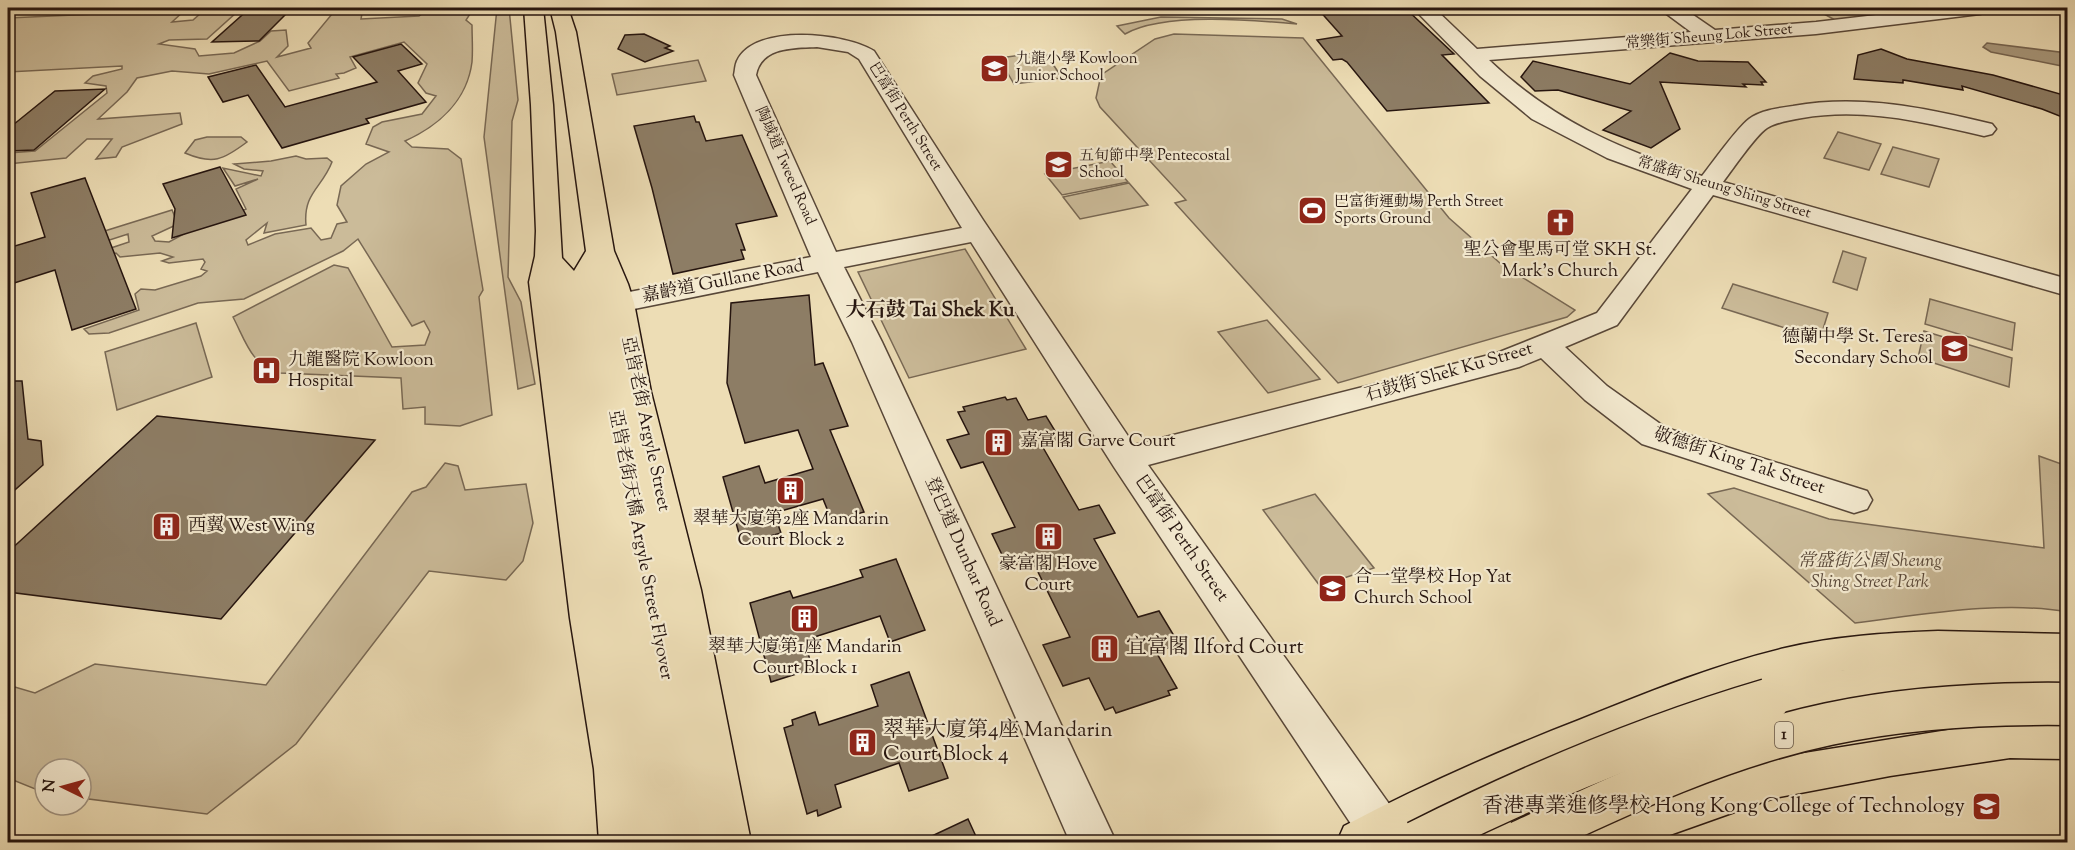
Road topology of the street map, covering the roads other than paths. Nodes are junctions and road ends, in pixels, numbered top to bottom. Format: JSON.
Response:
{"nodes":[{"id":1,"x":533,"y":8,"type":"edge"},
{"id":2,"x":560,"y":8,"type":"edge"},
{"id":3,"x":1423,"y":8,"type":"edge"},
{"id":4,"x":1671,"y":8,"type":"edge"},
{"id":5,"x":1980,"y":8,"type":"edge"},
{"id":6,"x":1712,"y":37,"type":"junction"},
{"id":7,"x":1474,"y":55,"type":"junction"},
{"id":8,"x":744,"y":69,"type":"joint"},
{"id":9,"x":1984,"y":129,"type":"dead end"},
{"id":10,"x":1707,"y":186,"type":"junction"},
{"id":11,"x":978,"y":232,"type":"junction"},
{"id":12,"x":827,"y":262,"type":"junction"},
{"id":13,"x":575,"y":265,"type":"junction"},
{"id":14,"x":2067,"y":288,"type":"edge"},
{"id":15,"x":619,"y":303,"type":"junction"},
{"id":16,"x":1546,"y":346,"type":"junction"},
{"id":17,"x":1126,"y":459,"type":"junction"},
{"id":18,"x":1854,"y":500,"type":"dead end"},
{"id":19,"x":2067,"y":650,"type":"edge"},
{"id":20,"x":2067,"y":675,"type":"edge"},
{"id":21,"x":1695,"y":694,"type":"junction"},
{"id":22,"x":2067,"y":704,"type":"edge"},
{"id":23,"x":2067,"y":740,"type":"edge"},
{"id":24,"x":1774,"y":778,"type":"junction"},
{"id":25,"x":1386,"y":840,"type":"edge"},
{"id":26,"x":622,"y":843,"type":"edge"},
{"id":27,"x":663,"y":843,"type":"edge"},
{"id":28,"x":696,"y":843,"type":"edge"},
{"id":29,"x":728,"y":843,"type":"edge"},
{"id":30,"x":1093,"y":843,"type":"edge"},
{"id":31,"x":1520,"y":843,"type":"edge"},
{"id":32,"x":1590,"y":843,"type":"edge"}],
"edges":[{"from":1,"to":13,"type":"main road","name":"亞皆老街 Argyle Street"},
{"from":2,"to":13,"type":"main road","name":"亞皆老街 Argyle Street"},
{"from":3,"to":7,"type":"street","name":"常盛街 Sheung Shing Street"},
{"from":4,"to":6,"type":"street"},
{"from":5,"to":6,"type":"street","name":"常樂街 Sheung Lok Street"},
{"from":6,"to":7,"type":"street","name":"常樂街 Sheung Lok Street"},
{"from":7,"to":10,"type":"street","name":"常盛街 Sheung Shing Street"},
{"from":8,"to":11,"type":"street","name":"巴富街 Perth Street"},
{"from":8,"to":12,"type":"street","name":"陶域道 Tweed Road"},
{"from":9,"to":10,"type":"street","name":"石鼓街 Shek Ku Street"},
{"from":10,"to":14,"type":"street","name":"常盛街 Sheung Shing Street"},
{"from":10,"to":16,"type":"street","name":"石鼓街 Shek Ku Street"},
{"from":11,"to":12,"type":"street"},
{"from":11,"to":17,"type":"street","name":"巴富街 Perth Street"},
{"from":12,"to":15,"type":"street","name":"嘉齡道 Gullane Road"},
{"from":12,"to":30,"type":"street","name":"登巴道 Dunbar Road"},
{"from":13,"to":15,"type":"main road","name":"亞皆老街 Argyle Street"},
{"from":13,"to":26,"type":"main road","name":"亞皆老街 Argyle Street"},
{"from":13,"to":27,"type":"main road","name":"亞皆老街天橋 Argyle Street Flyover"},
{"from":13,"to":28,"type":"main road","name":"亞皆老街天橋 Argyle Street Flyover"},
{"from":15,"to":29,"type":"main road","name":"亞皆老街 Argyle Street"},
{"from":16,"to":17,"type":"street","name":"石鼓街 Shek Ku Street"},
{"from":16,"to":18,"type":"street","name":"敬德街 King Tak Street"},
{"from":17,"to":25,"type":"street","name":"巴富街 Perth Street"},
{"from":19,"to":21,"type":"main road"},
{"from":20,"to":25,"type":"main road","number":"1","bridge":true},
{"from":21,"to":24,"type":"main road"},
{"from":21,"to":25,"type":"main road"},
{"from":22,"to":31,"type":"main road","number":"1","bridge":true},
{"from":23,"to":24,"type":"main road"},
{"from":24,"to":32,"type":"main road"}]}
